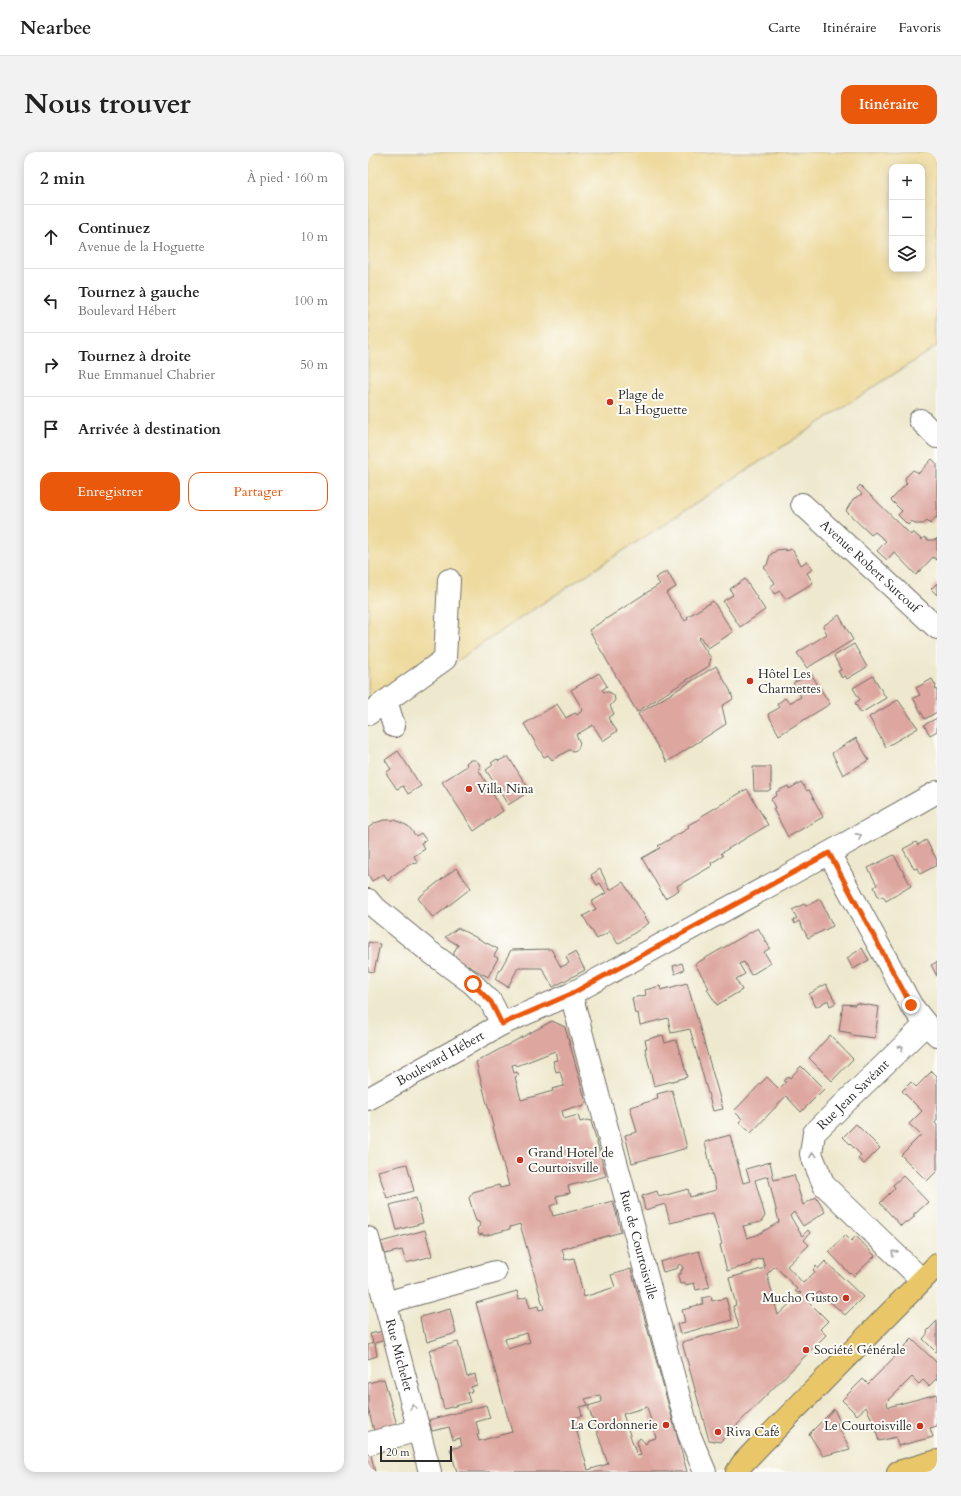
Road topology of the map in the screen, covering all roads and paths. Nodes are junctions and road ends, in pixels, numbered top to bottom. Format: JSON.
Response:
{"nodes":[{"id":1,"x":920,"y":420,"type":"dead end"},
{"id":2,"x":937,"y":437,"type":"edge"},
{"id":3,"x":802,"y":504,"type":"dead end"},
{"id":4,"x":449,"y":580,"type":"dead end"},
{"id":5,"x":937,"y":628,"type":"edge"},
{"id":6,"x":386,"y":701,"type":"junction"},
{"id":7,"x":368,"y":714,"type":"edge"},
{"id":8,"x":394,"y":726,"type":"dead end"},
{"id":9,"x":937,"y":792,"type":"edge"},
{"id":10,"x":829,"y":853,"type":"junction"},
{"id":11,"x":368,"y":900,"type":"edge"},
{"id":12,"x":571,"y":994,"type":"junction"},
{"id":13,"x":502,"y":1024,"type":"junction"},
{"id":14,"x":932,"y":1030,"type":"edge"},
{"id":15,"x":368,"y":1099,"type":"edge"},
{"id":16,"x":368,"y":1238,"type":"edge"},
{"id":17,"x":495,"y":1272,"type":"dead end"},
{"id":18,"x":930,"y":1272,"type":"edge"},
{"id":19,"x":386,"y":1305,"type":"junction"},
{"id":20,"x":419,"y":1430,"type":"junction"},
{"id":21,"x":370,"y":1443,"type":"dead end"},
{"id":22,"x":937,"y":1462,"type":"edge"},
{"id":23,"x":430,"y":1472,"type":"edge"},
{"id":24,"x":705,"y":1472,"type":"edge"},
{"id":25,"x":737,"y":1472,"type":"edge"},
{"id":26,"x":898,"y":1472,"type":"edge"}],
"edges":[{"from":1,"to":2,"type":"street"},
{"from":3,"to":5,"type":"street","name":"Avenue Robert Surcouf"},
{"from":4,"to":6,"type":"street"},
{"from":6,"to":7,"type":"street"},
{"from":6,"to":8,"type":"street"},
{"from":10,"to":9,"type":"street","name":"Boulevard Hébert","one_way":true},
{"from":10,"to":12,"type":"street","name":"Boulevard Hébert"},
{"from":10,"to":14,"type":"street"},
{"from":11,"to":13,"type":"street"},
{"from":12,"to":13,"type":"street","name":"Boulevard Hébert"},
{"from":12,"to":24,"type":"street","name":"Rue de Courtoisville"},
{"from":13,"to":15,"type":"street","name":"Boulevard Hébert"},
{"from":18,"to":14,"type":"street","name":"Rue Jean Savéant","one_way":true},
{"from":16,"to":19,"type":"street","name":"Rue Michelet"},
{"from":17,"to":19,"type":"street"},
{"from":18,"to":25,"type":"main road"},
{"from":20,"to":19,"type":"street","name":"Rue Michelet","one_way":true},
{"from":20,"to":21,"type":"street"},
{"from":20,"to":23,"type":"street","name":"Rue Michelet"},
{"from":22,"to":26,"type":"main road"}]}
